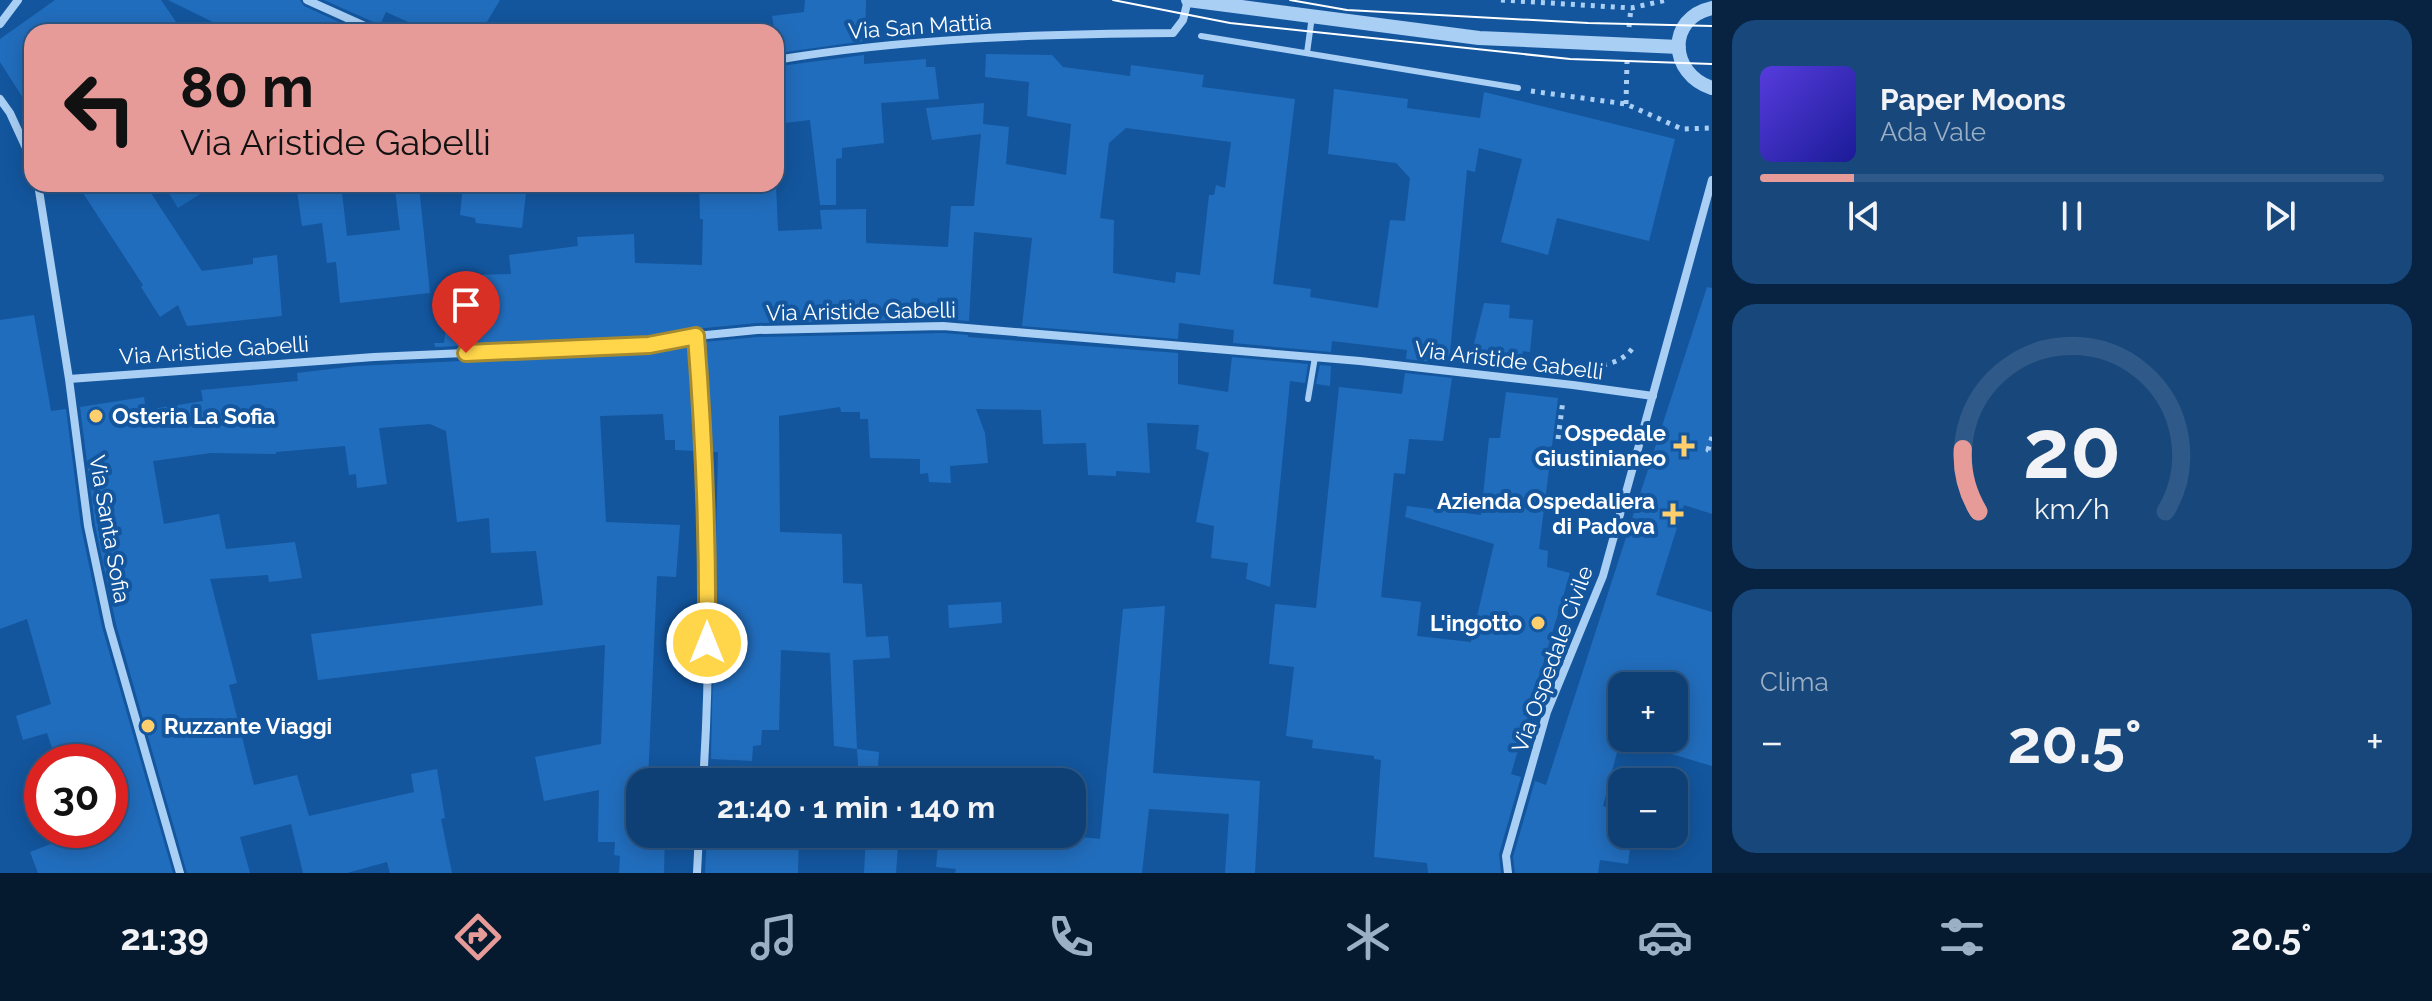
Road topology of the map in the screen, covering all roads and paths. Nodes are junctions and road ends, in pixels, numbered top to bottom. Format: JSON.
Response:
{"nodes":[{"id":1,"x":18,"y":0,"type":"edge"},
{"id":2,"x":307,"y":0,"type":"edge"},
{"id":3,"x":1188,"y":0,"type":"edge"},
{"id":4,"x":1501,"y":0,"type":"edge"},
{"id":5,"x":1667,"y":0,"type":"edge"},
{"id":6,"x":1712,"y":8,"type":"edge"},
{"id":7,"x":1312,"y":16,"type":"junction"},
{"id":8,"x":0,"y":24,"type":"edge"},
{"id":9,"x":360,"y":24,"type":"edge"},
{"id":10,"x":1201,"y":36,"type":"dead end"},
{"id":11,"x":1679,"y":47,"type":"junction"},
{"id":12,"x":1307,"y":53,"type":"junction"},
{"id":13,"x":784,"y":59,"type":"edge"},
{"id":14,"x":1518,"y":88,"type":"joint"},
{"id":15,"x":1712,"y":88,"type":"edge"},
{"id":16,"x":0,"y":99,"type":"edge"},
{"id":17,"x":1712,"y":128,"type":"edge"},
{"id":18,"x":24,"y":144,"type":"edge"},
{"id":19,"x":1712,"y":180,"type":"edge"},
{"id":20,"x":39,"y":192,"type":"edge"},
{"id":21,"x":696,"y":336,"type":"junction"},
{"id":22,"x":1315,"y":357,"type":"junction"},
{"id":23,"x":69,"y":379,"type":"junction"},
{"id":24,"x":1653,"y":396,"type":"junction"},
{"id":25,"x":1308,"y":399,"type":"dead end"},
{"id":26,"x":1712,"y":437,"type":"edge"},
{"id":27,"x":1712,"y":451,"type":"edge"},
{"id":28,"x":704,"y":768,"type":"edge"},
{"id":29,"x":698,"y":848,"type":"edge"},
{"id":30,"x":180,"y":873,"type":"edge"},
{"id":31,"x":697,"y":873,"type":"edge"},
{"id":32,"x":1508,"y":873,"type":"edge"}],
"edges":[{"from":1,"to":8,"type":"street"},
{"from":2,"to":9,"type":"street"},
{"from":3,"to":7,"type":"street"},
{"from":3,"to":13,"type":"street","name":"Via San Mattia"},
{"from":4,"to":5,"type":"path"},
{"from":6,"to":11,"type":"street"},
{"from":7,"to":11,"type":"street"},
{"from":7,"to":12,"type":"lane"},
{"from":10,"to":12,"type":"lane"},
{"from":11,"to":15,"type":"street"},
{"from":12,"to":14,"type":"lane"},
{"from":14,"to":17,"type":"path"},
{"from":16,"to":18,"type":"street"},
{"from":19,"to":24,"type":"street","name":"Via Ospedale Civile"},
{"from":20,"to":23,"type":"street","name":"Via Santa Sofia"},
{"from":21,"to":22,"type":"street","name":"Via Aristide Gabelli"},
{"from":21,"to":23,"type":"street","name":"Via Aristide Gabelli"},
{"from":21,"to":28,"type":"street"},
{"from":22,"to":24,"type":"street","name":"Via Aristide Gabelli"},
{"from":22,"to":25,"type":"lane"},
{"from":23,"to":30,"type":"street","name":"Via Santa Sofia"},
{"from":24,"to":32,"type":"street","name":"Via Ospedale Civile"},
{"from":26,"to":27,"type":"path"},
{"from":29,"to":31,"type":"street"}]}
